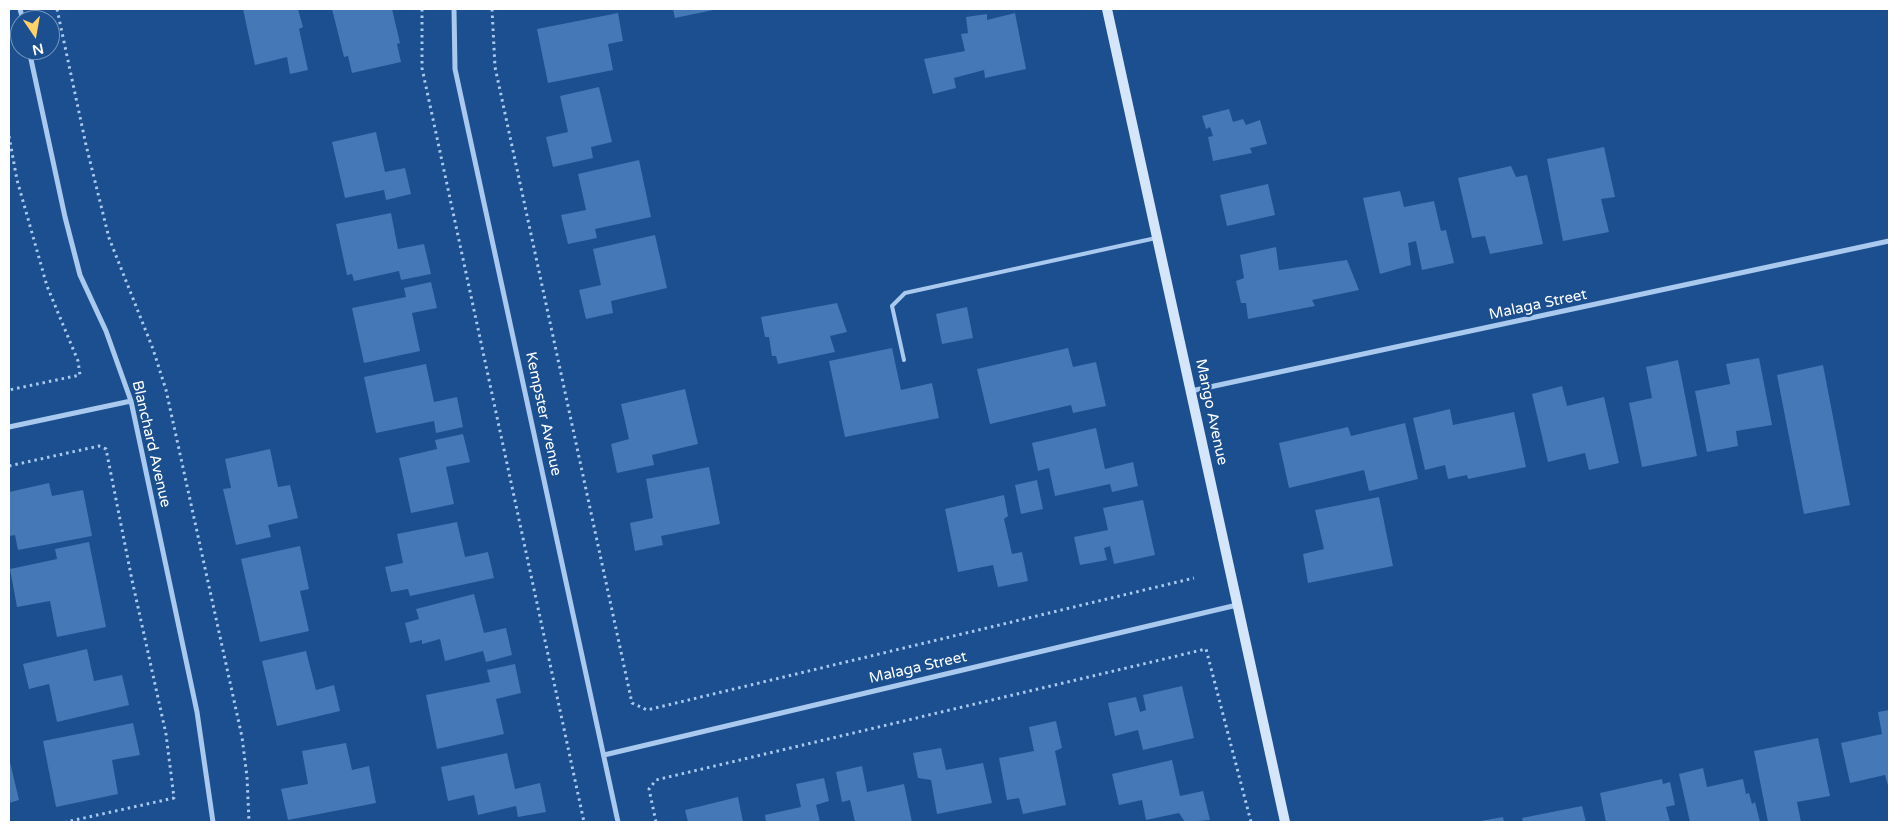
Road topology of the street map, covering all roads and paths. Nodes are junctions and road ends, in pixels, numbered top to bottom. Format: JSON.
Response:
{"nodes":[{"id":1,"x":57,"y":9,"type":"edge"},
{"id":2,"x":422,"y":9,"type":"edge"},
{"id":3,"x":454,"y":9,"type":"edge"},
{"id":4,"x":492,"y":9,"type":"edge"},
{"id":5,"x":1107,"y":9,"type":"edge"},
{"id":6,"x":31,"y":60,"type":"edge"},
{"id":7,"x":9,"y":136,"type":"edge"},
{"id":8,"x":1158,"y":238,"type":"junction"},
{"id":9,"x":1889,"y":241,"type":"edge"},
{"id":10,"x":904,"y":360,"type":"dead end"},
{"id":11,"x":9,"y":390,"type":"edge"},
{"id":12,"x":1191,"y":392,"type":"junction"},
{"id":13,"x":131,"y":401,"type":"junction"},
{"id":14,"x":9,"y":427,"type":"edge"},
{"id":15,"x":9,"y":466,"type":"edge"},
{"id":16,"x":1194,"y":578,"type":"dead end"},
{"id":17,"x":1238,"y":605,"type":"junction"},
{"id":18,"x":604,"y":755,"type":"junction"},
{"id":19,"x":66,"y":822,"type":"edge"},
{"id":20,"x":213,"y":822,"type":"edge"},
{"id":21,"x":249,"y":822,"type":"edge"},
{"id":22,"x":584,"y":822,"type":"edge"},
{"id":23,"x":618,"y":822,"type":"edge"},
{"id":24,"x":656,"y":822,"type":"edge"},
{"id":25,"x":1251,"y":822,"type":"edge"},
{"id":26,"x":1285,"y":822,"type":"edge"}],
"edges":[{"from":1,"to":21,"type":"path"},
{"from":2,"to":22,"type":"path"},
{"from":3,"to":18,"type":"street","name":"Kempster Avenue"},
{"from":4,"to":16,"type":"path"},
{"from":5,"to":8,"type":"street","name":"Mango Avenue"},
{"from":6,"to":13,"type":"street","name":"Blanchard Avenue"},
{"from":7,"to":11,"type":"path"},
{"from":8,"to":10,"type":"lane"},
{"from":8,"to":12,"type":"street","name":"Mango Avenue"},
{"from":9,"to":12,"type":"street","name":"Malaga Street"},
{"from":12,"to":17,"type":"street","name":"Mango Avenue"},
{"from":13,"to":14,"type":"street"},
{"from":13,"to":20,"type":"street","name":"Blanchard Avenue"},
{"from":15,"to":19,"type":"path"},
{"from":17,"to":18,"type":"street","name":"Malaga Street"},
{"from":17,"to":26,"type":"street","name":"Mango Avenue"},
{"from":18,"to":23,"type":"street","name":"Kempster Avenue"},
{"from":24,"to":25,"type":"path"}]}
